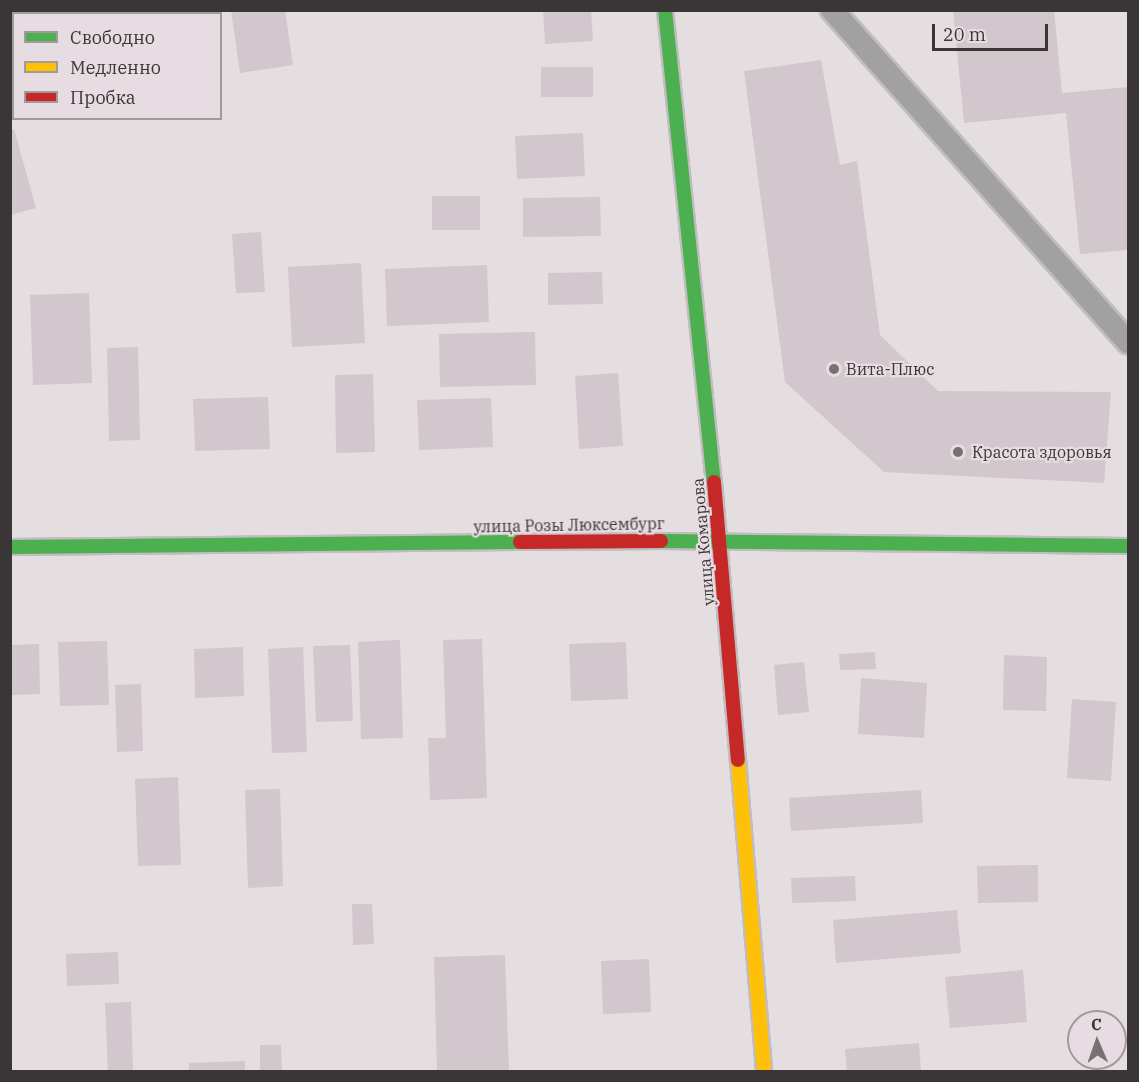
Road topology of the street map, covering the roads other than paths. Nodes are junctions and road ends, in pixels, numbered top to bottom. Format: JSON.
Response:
{"nodes":[{"id":1,"x":666,"y":10,"type":"edge"},
{"id":2,"x":832,"y":10,"type":"edge"},
{"id":3,"x":1128,"y":342,"type":"edge"},
{"id":4,"x":720,"y":540,"type":"junction"},
{"id":5,"x":1128,"y":546,"type":"edge"},
{"id":6,"x":10,"y":547,"type":"edge"},
{"id":7,"x":764,"y":1071,"type":"edge"}],
"edges":[{"from":1,"to":4,"type":"street","name":"улица Комарова"},
{"from":2,"to":3,"type":"lane"},
{"from":4,"to":5,"type":"street","name":"улица Розы Люксембург"},
{"from":4,"to":6,"type":"street","name":"улица Розы Люксембург"},
{"from":4,"to":7,"type":"street","name":"улица Комарова"}]}
